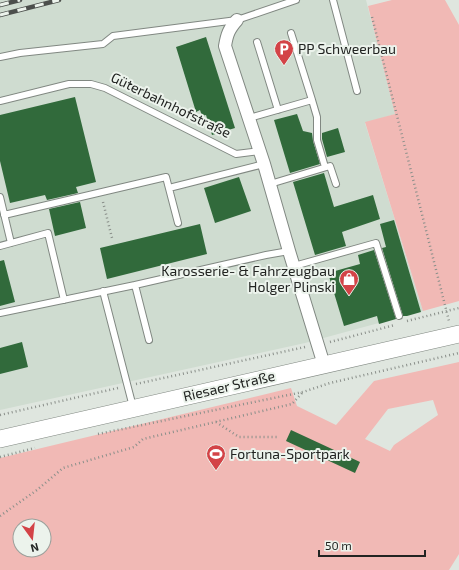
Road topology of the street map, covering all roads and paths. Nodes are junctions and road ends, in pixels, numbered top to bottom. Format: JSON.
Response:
{"nodes":[{"id":1,"x":296,"y":0,"type":"edge"},
{"id":2,"x":333,"y":0,"type":"edge"},
{"id":3,"x":372,"y":17,"type":"dead end"},
{"id":4,"x":237,"y":20,"type":"junction"},
{"id":5,"x":291,"y":33,"type":"dead end"},
{"id":6,"x":257,"y":42,"type":"dead end"},
{"id":7,"x":0,"y":57,"type":"edge"},
{"id":8,"x":357,"y":91,"type":"dead end"},
{"id":9,"x":312,"y":100,"type":"junction"},
{"id":10,"x":0,"y":101,"type":"edge"},
{"id":11,"x":278,"y":110,"type":"junction"},
{"id":12,"x":249,"y":118,"type":"junction"},
{"id":13,"x":260,"y":151,"type":"junction"},
{"id":14,"x":264,"y":164,"type":"junction"},
{"id":15,"x":325,"y":167,"type":"junction"},
{"id":16,"x":270,"y":184,"type":"junction"},
{"id":17,"x":336,"y":184,"type":"dead end"},
{"id":18,"x":169,"y":188,"type":"junction"},
{"id":19,"x":101,"y":192,"type":"junction"},
{"id":20,"x":0,"y":197,"type":"edge"},
{"id":21,"x":4,"y":215,"type":"junction"},
{"id":22,"x":178,"y":223,"type":"dead end"},
{"id":23,"x":112,"y":238,"type":"dead end"},
{"id":24,"x":12,"y":243,"type":"junction"},
{"id":25,"x":0,"y":246,"type":"edge"},
{"id":26,"x":289,"y":251,"type":"junction"},
{"id":27,"x":294,"y":266,"type":"junction"},
{"id":28,"x":135,"y":285,"type":"junction"},
{"id":29,"x":104,"y":291,"type":"junction"},
{"id":30,"x":64,"y":300,"type":"junction"},
{"id":31,"x":459,"y":308,"type":"edge"},
{"id":32,"x":446,"y":311,"type":"junction"},
{"id":33,"x":0,"y":313,"type":"edge"},
{"id":34,"x":399,"y":316,"type":"dead end"},
{"id":35,"x":456,"y":334,"type":"edge"},
{"id":36,"x":149,"y":340,"type":"dead end"},
{"id":37,"x":318,"y":345,"type":"junction"},
{"id":38,"x":459,"y":353,"type":"edge"},
{"id":39,"x":324,"y":365,"type":"junction"},
{"id":40,"x":128,"y":386,"type":"junction"},
{"id":41,"x":303,"y":392,"type":"junction"},
{"id":42,"x":134,"y":408,"type":"junction"},
{"id":43,"x":0,"y":415,"type":"edge"},
{"id":44,"x":216,"y":422,"type":"junction"},
{"id":45,"x":95,"y":434,"type":"dead end"},
{"id":46,"x":279,"y":437,"type":"dead end"},
{"id":47,"x":0,"y":439,"type":"edge"},
{"id":48,"x":36,"y":448,"type":"dead end"},
{"id":49,"x":0,"y":457,"type":"edge"},
{"id":50,"x":0,"y":516,"type":"edge"}],
"edges":[{"from":1,"to":4,"type":"lane"},
{"from":2,"to":8,"type":"lane"},
{"from":3,"to":32,"type":"path"},
{"from":4,"to":7,"type":"lane"},
{"from":4,"to":12,"type":"street","name":"Güterbahnhofstraße"},
{"from":5,"to":9,"type":"lane"},
{"from":6,"to":11,"type":"lane"},
{"from":9,"to":11,"type":"lane"},
{"from":9,"to":15,"type":"lane"},
{"from":10,"to":13,"type":"lane","name":"Güterbahnhofstraße"},
{"from":11,"to":12,"type":"lane"},
{"from":12,"to":13,"type":"street","name":"Güterbahnhofstraße"},
{"from":13,"to":14,"type":"street","name":"Güterbahnhofstraße"},
{"from":14,"to":16,"type":"street","name":"Güterbahnhofstraße"},
{"from":14,"to":18,"type":"lane"},
{"from":15,"to":16,"type":"lane"},
{"from":15,"to":17,"type":"lane"},
{"from":16,"to":26,"type":"street","name":"Güterbahnhofstraße"},
{"from":18,"to":19,"type":"lane"},
{"from":18,"to":22,"type":"lane"},
{"from":19,"to":21,"type":"lane"},
{"from":19,"to":23,"type":"path"},
{"from":20,"to":21,"type":"lane"},
{"from":21,"to":24,"type":"lane"},
{"from":24,"to":25,"type":"lane"},
{"from":24,"to":30,"type":"lane"},
{"from":26,"to":27,"type":"street","name":"Güterbahnhofstraße"},
{"from":26,"to":28,"type":"lane"},
{"from":27,"to":34,"type":"lane"},
{"from":27,"to":37,"type":"street","name":"Güterbahnhofstraße"},
{"from":28,"to":29,"type":"lane"},
{"from":28,"to":36,"type":"lane"},
{"from":29,"to":30,"type":"lane"},
{"from":29,"to":40,"type":"lane"},
{"from":30,"to":33,"type":"lane"},
{"from":31,"to":32,"type":"path"},
{"from":32,"to":35,"type":"path"},
{"from":32,"to":37,"type":"path"},
{"from":35,"to":39,"type":"main road","name":"Riesaer Straße"},
{"from":37,"to":39,"type":"street","name":"Güterbahnhofstraße"},
{"from":37,"to":40,"type":"path"},
{"from":38,"to":41,"type":"path"},
{"from":39,"to":42,"type":"main road","name":"Riesaer Straße"},
{"from":40,"to":42,"type":"lane"},
{"from":40,"to":43,"type":"path"},
{"from":41,"to":44,"type":"path"},
{"from":41,"to":45,"type":"path"},
{"from":42,"to":47,"type":"main road","name":"Riesaer Straße"},
{"from":44,"to":46,"type":"path"},
{"from":44,"to":50,"type":"path"},
{"from":48,"to":49,"type":"path"}]}
